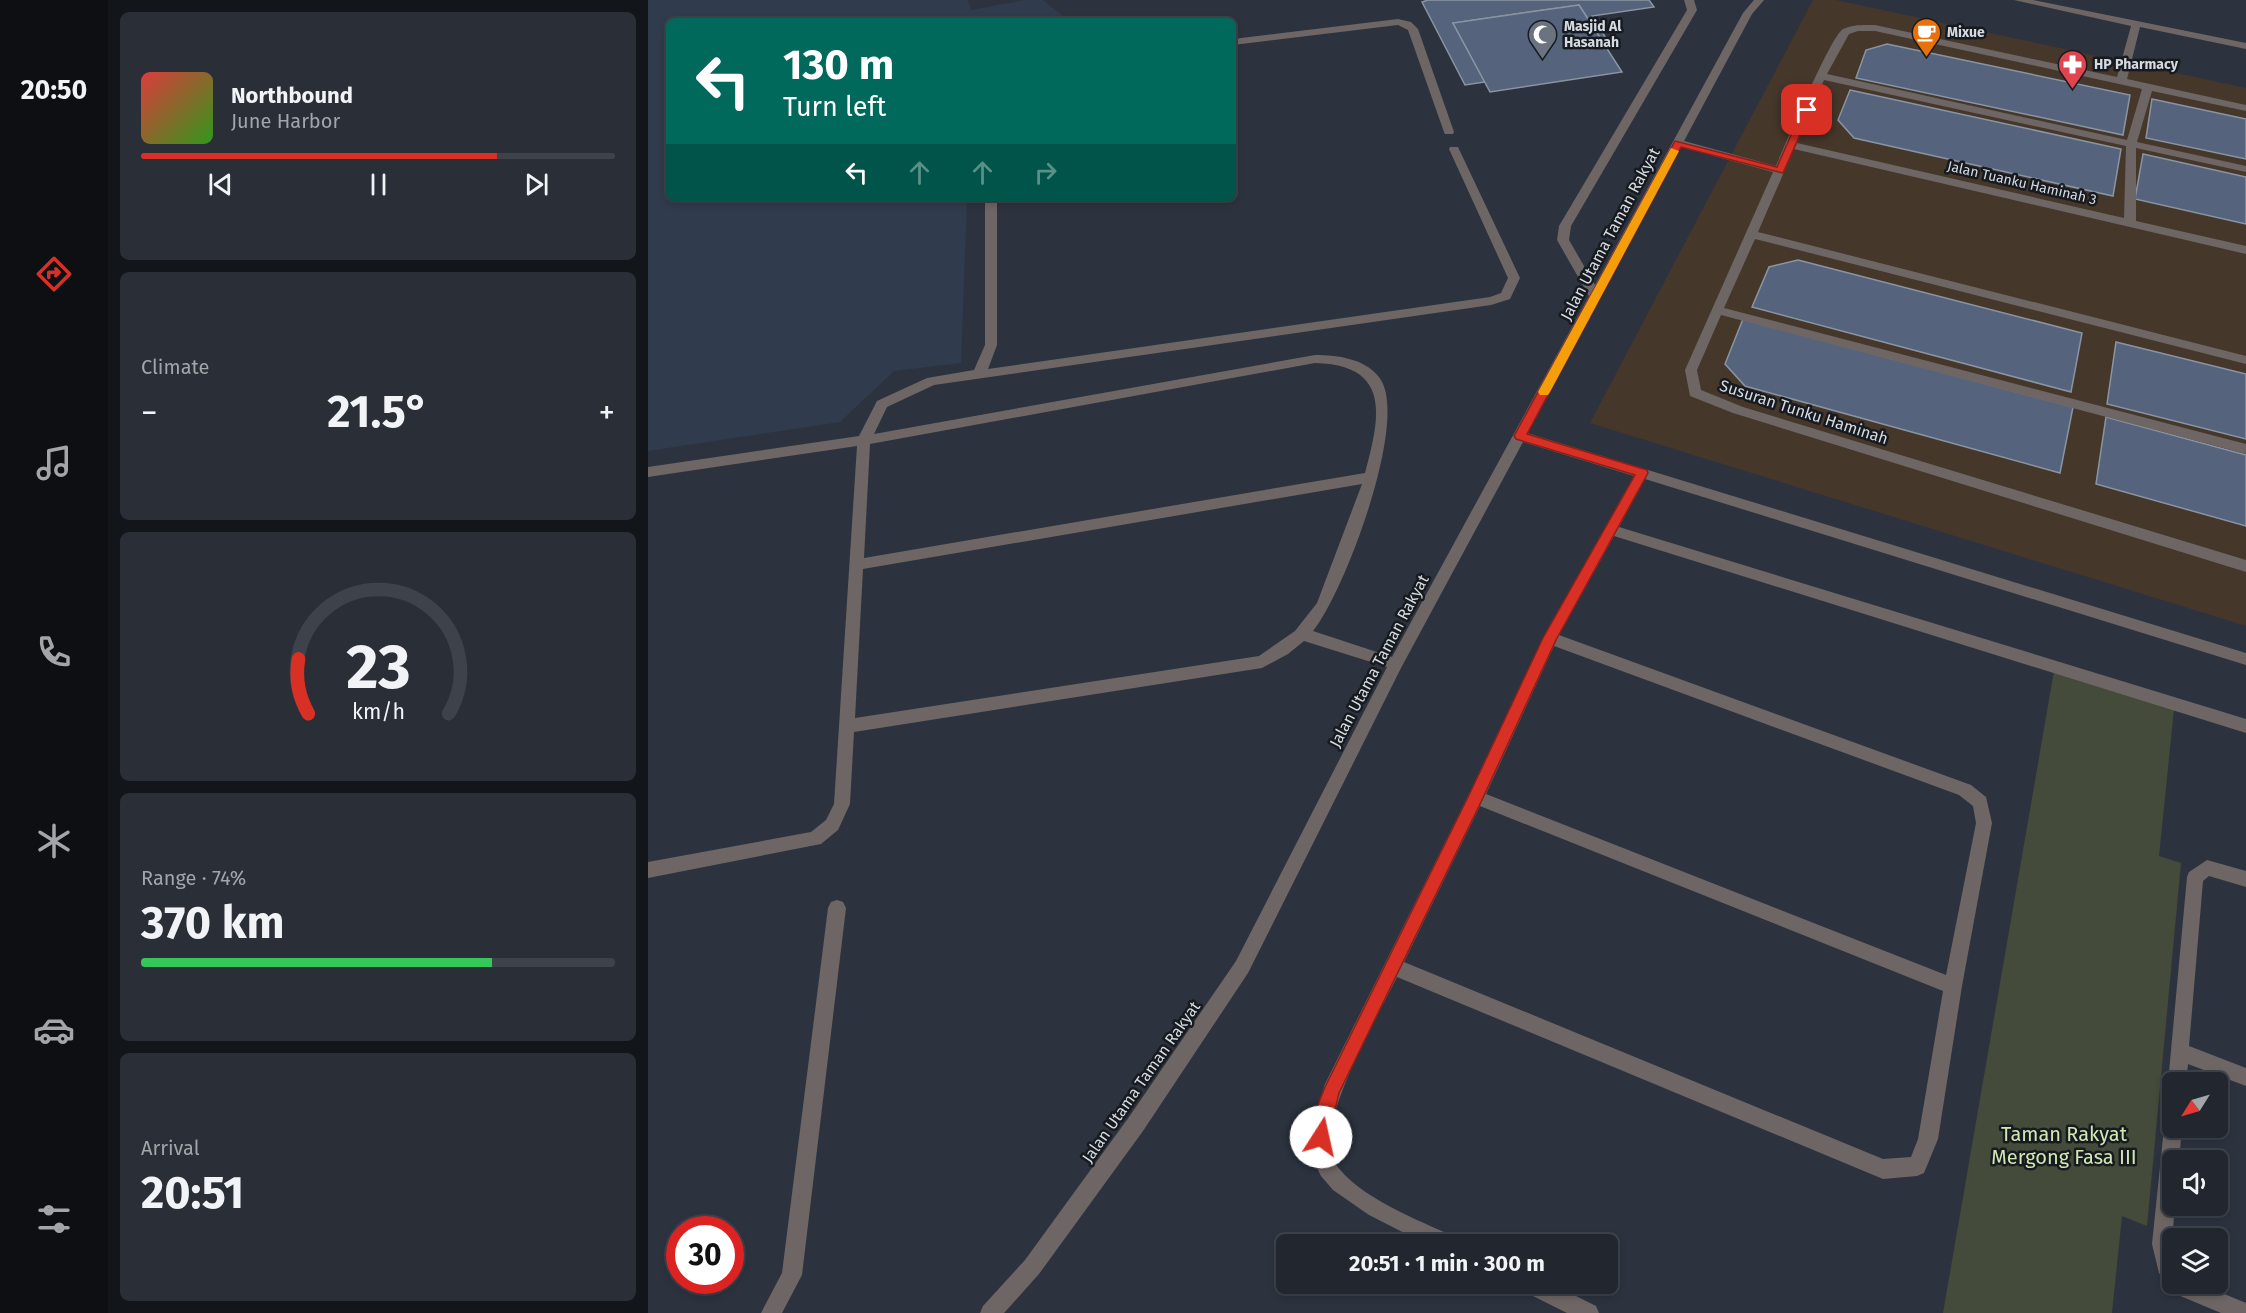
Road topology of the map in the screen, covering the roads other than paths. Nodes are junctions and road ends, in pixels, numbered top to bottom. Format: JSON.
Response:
{"nodes":[{"id":1,"x":1689,"y":0,"type":"edge"},
{"id":2,"x":1759,"y":0,"type":"edge"},
{"id":3,"x":2019,"y":0,"type":"edge"},
{"id":4,"x":2136,"y":24,"type":"junction"},
{"id":5,"x":1236,"y":42,"type":"edge"},
{"id":6,"x":2246,"y":46,"type":"edge"},
{"id":7,"x":1821,"y":76,"type":"junction"},
{"id":8,"x":2121,"y":81,"type":"junction"},
{"id":9,"x":2148,"y":87,"type":"junction"},
{"id":10,"x":2246,"y":108,"type":"edge"},
{"id":11,"x":1449,"y":132,"type":"dead end"},
{"id":12,"x":1679,"y":143,"type":"junction"},
{"id":13,"x":2132,"y":144,"type":"junction"},
{"id":14,"x":1792,"y":145,"type":"junction"},
{"id":15,"x":1454,"y":149,"type":"dead end"},
{"id":16,"x":2246,"y":169,"type":"edge"},
{"id":17,"x":1780,"y":171,"type":"junction"},
{"id":18,"x":991,"y":201,"type":"edge"},
{"id":19,"x":2130,"y":223,"type":"junction"},
{"id":20,"x":1750,"y":234,"type":"junction"},
{"id":21,"x":2246,"y":250,"type":"edge"},
{"id":22,"x":1596,"y":298,"type":"junction"},
{"id":23,"x":1717,"y":310,"type":"junction"},
{"id":24,"x":2246,"y":360,"type":"edge"},
{"id":25,"x":979,"y":374,"type":"junction"},
{"id":26,"x":1520,"y":436,"type":"junction"},
{"id":27,"x":864,"y":440,"type":"junction"},
{"id":28,"x":2246,"y":448,"type":"edge"},
{"id":29,"x":648,"y":472,"type":"edge"},
{"id":30,"x":1642,"y":473,"type":"junction"},
{"id":31,"x":1371,"y":477,"type":"junction"},
{"id":32,"x":1610,"y":529,"type":"junction"},
{"id":33,"x":855,"y":566,"type":"junction"},
{"id":34,"x":2246,"y":566,"type":"edge"},
{"id":35,"x":1302,"y":634,"type":"junction"},
{"id":36,"x":1550,"y":638,"type":"junction"},
{"id":37,"x":2246,"y":659,"type":"edge"},
{"id":38,"x":1396,"y":664,"type":"junction"},
{"id":39,"x":848,"y":726,"type":"junction"},
{"id":40,"x":2246,"y":726,"type":"edge"},
{"id":41,"x":1476,"y":797,"type":"junction"},
{"id":42,"x":648,"y":870,"type":"edge"},
{"id":43,"x":2246,"y":879,"type":"edge"},
{"id":44,"x":837,"y":908,"type":"dead end"},
{"id":45,"x":1392,"y":966,"type":"junction"},
{"id":46,"x":1953,"y":986,"type":"junction"},
{"id":47,"x":2180,"y":1052,"type":"junction"},
{"id":48,"x":2178,"y":1072,"type":"edge"},
{"id":49,"x":2246,"y":1077,"type":"edge"},
{"id":50,"x":2172,"y":1138,"type":"edge"},
{"id":51,"x":2164,"y":1228,"type":"edge"},
{"id":52,"x":1428,"y":1234,"type":"edge"},
{"id":53,"x":1550,"y":1294,"type":"edge"},
{"id":54,"x":2200,"y":1294,"type":"edge"},
{"id":55,"x":771,"y":1313,"type":"edge"},
{"id":56,"x":990,"y":1313,"type":"edge"},
{"id":57,"x":1589,"y":1313,"type":"edge"},
{"id":58,"x":2246,"y":1313,"type":"edge"}],
"edges":[{"from":1,"to":22,"type":"street"},
{"from":2,"to":12,"type":"street","name":"Jalan Utama Taman Rakyat"},
{"from":3,"to":4,"type":"street"},
{"from":4,"to":6,"type":"street"},
{"from":4,"to":8,"type":"street"},
{"from":5,"to":11,"type":"street"},
{"from":7,"to":8,"type":"street","name":"Susuran Tunku Haminah"},
{"from":7,"to":13,"type":"street"},
{"from":7,"to":14,"type":"street","name":"Susuran Tunku Haminah"},
{"from":8,"to":9,"type":"street"},
{"from":9,"to":10,"type":"street"},
{"from":9,"to":13,"type":"street"},
{"from":12,"to":17,"type":"street"},
{"from":12,"to":22,"type":"street","name":"Jalan Utama Taman Rakyat"},
{"from":13,"to":16,"type":"street"},
{"from":13,"to":19,"type":"street"},
{"from":14,"to":17,"type":"street","name":"Susuran Tunku Haminah"},
{"from":14,"to":19,"type":"street","name":"Jalan Tuanku Haminah 3"},
{"from":15,"to":25,"type":"street"},
{"from":17,"to":20,"type":"street","name":"Susuran Tunku Haminah"},
{"from":18,"to":25,"type":"street"},
{"from":19,"to":21,"type":"street","name":"Jalan Tuanku Haminah 3"},
{"from":20,"to":23,"type":"street","name":"Susuran Tunku Haminah"},
{"from":20,"to":24,"type":"street"},
{"from":22,"to":26,"type":"street","name":"Jalan Utama Taman Rakyat"},
{"from":23,"to":28,"type":"street"},
{"from":23,"to":34,"type":"street","name":"Susuran Tunku Haminah"},
{"from":25,"to":27,"type":"street"},
{"from":26,"to":30,"type":"street"},
{"from":26,"to":38,"type":"street","name":"Jalan Utama Taman Rakyat"},
{"from":27,"to":29,"type":"street"},
{"from":27,"to":31,"type":"street"},
{"from":27,"to":33,"type":"street"},
{"from":30,"to":32,"type":"street"},
{"from":30,"to":37,"type":"street"},
{"from":31,"to":33,"type":"street"},
{"from":31,"to":35,"type":"street"},
{"from":32,"to":36,"type":"street"},
{"from":32,"to":40,"type":"street"},
{"from":33,"to":39,"type":"street"},
{"from":35,"to":38,"type":"street"},
{"from":35,"to":39,"type":"street"},
{"from":36,"to":41,"type":"street"},
{"from":36,"to":46,"type":"street"},
{"from":38,"to":56,"type":"street","name":"Jalan Utama Taman Rakyat"},
{"from":39,"to":42,"type":"street"},
{"from":41,"to":45,"type":"street"},
{"from":41,"to":46,"type":"street"},
{"from":43,"to":47,"type":"street"},
{"from":44,"to":55,"type":"street"},
{"from":45,"to":46,"type":"street"},
{"from":45,"to":52,"type":"street"},
{"from":47,"to":48,"type":"street"},
{"from":47,"to":49,"type":"street"},
{"from":50,"to":51,"type":"street"},
{"from":53,"to":57,"type":"street"},
{"from":54,"to":58,"type":"street"}]}
